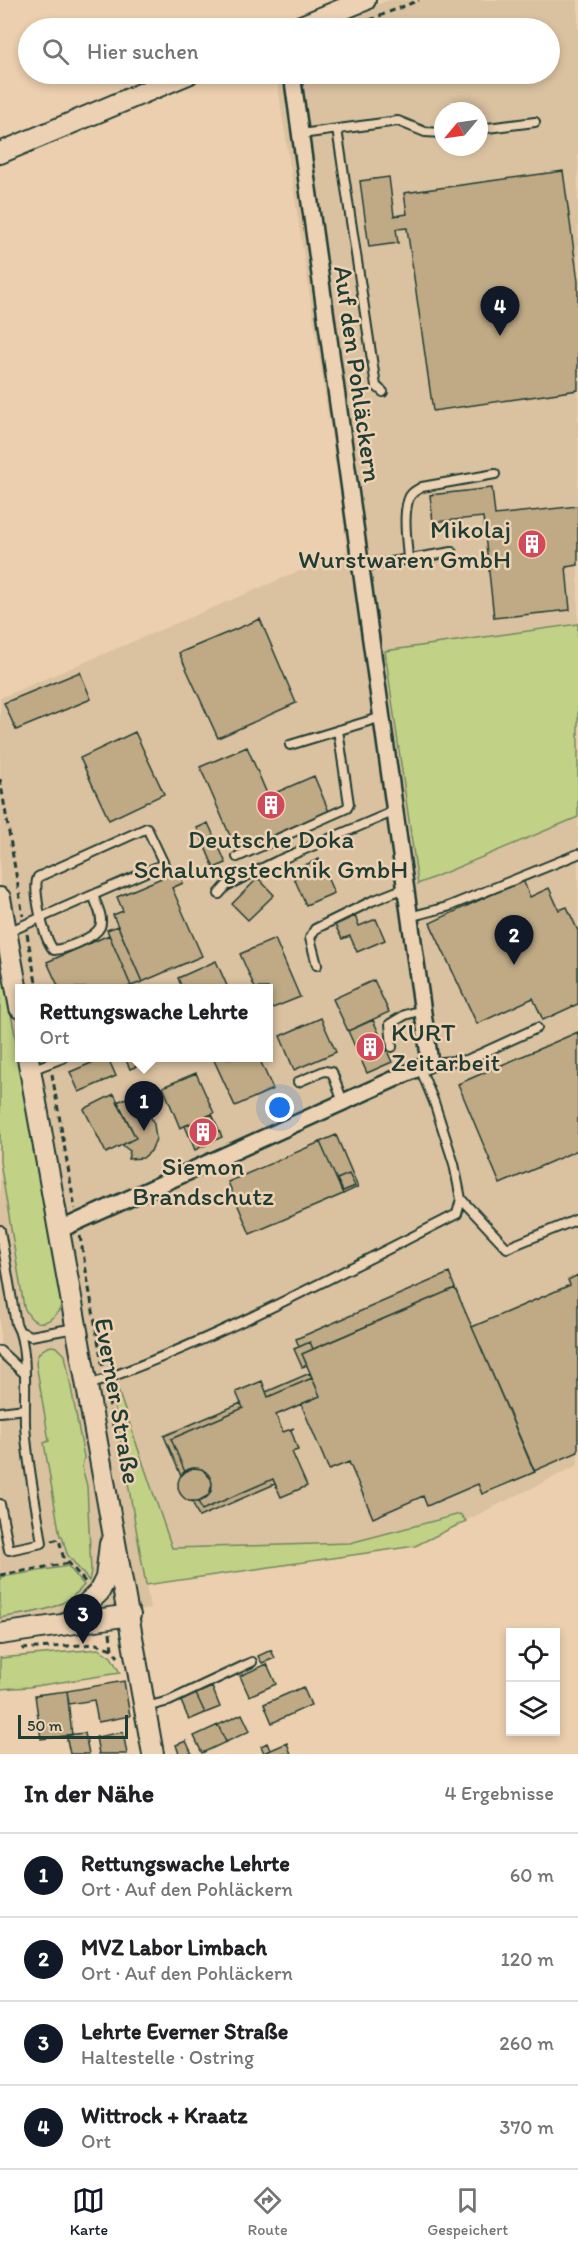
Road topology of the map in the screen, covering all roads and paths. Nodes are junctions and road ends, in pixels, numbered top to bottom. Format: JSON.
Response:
{"nodes":[{"id":1,"x":365,"y":0,"type":"edge"},
{"id":2,"x":419,"y":0,"type":"edge"},
{"id":3,"x":321,"y":18,"type":"edge"},
{"id":4,"x":375,"y":18,"type":"edge"},
{"id":5,"x":165,"y":84,"type":"edge"},
{"id":6,"x":294,"y":84,"type":"edge"},
{"id":7,"x":535,"y":122,"type":"dead end"},
{"id":8,"x":488,"y":128,"type":"edge"},
{"id":9,"x":337,"y":129,"type":"junction"},
{"id":10,"x":434,"y":132,"type":"edge"},
{"id":11,"x":301,"y":134,"type":"junction"},
{"id":12,"x":0,"y":153,"type":"edge"},
{"id":13,"x":383,"y":392,"type":"dead end"},
{"id":14,"x":495,"y":474,"type":"dead end"},
{"id":15,"x":452,"y":552,"type":"dead end"},
{"id":16,"x":408,"y":559,"type":"junction"},
{"id":17,"x":361,"y":567,"type":"junction"},
{"id":18,"x":382,"y":717,"type":"junction"},
{"id":19,"x":338,"y":730,"type":"junction"},
{"id":20,"x":290,"y":745,"type":"dead end"},
{"id":21,"x":0,"y":779,"type":"edge"},
{"id":22,"x":394,"y":811,"type":"junction"},
{"id":23,"x":578,"y":854,"type":"edge"},
{"id":24,"x":237,"y":858,"type":"dead end"},
{"id":25,"x":405,"y":888,"type":"junction"},
{"id":26,"x":219,"y":894,"type":"dead end"},
{"id":27,"x":93,"y":895,"type":"junction"},
{"id":28,"x":0,"y":898,"type":"edge"},
{"id":29,"x":42,"y":917,"type":"junction"},
{"id":30,"x":410,"y":917,"type":"junction"},
{"id":31,"x":25,"y":924,"type":"junction"},
{"id":32,"x":6,"y":933,"type":"junction"},
{"id":33,"x":5,"y":957,"type":"edge"},
{"id":34,"x":317,"y":965,"type":"dead end"},
{"id":35,"x":36,"y":984,"type":"edge"},
{"id":36,"x":15,"y":991,"type":"edge"},
{"id":37,"x":422,"y":1010,"type":"junction"},
{"id":38,"x":537,"y":1028,"type":"dead end"},
{"id":39,"x":392,"y":1047,"type":"dead end"},
{"id":40,"x":50,"y":1063,"type":"joint"},
{"id":41,"x":30,"y":1064,"type":"edge"},
{"id":42,"x":425,"y":1066,"type":"junction"},
{"id":43,"x":298,"y":1082,"type":"dead end"},
{"id":44,"x":343,"y":1102,"type":"junction"},
{"id":45,"x":461,"y":1199,"type":"junction"},
{"id":46,"x":578,"y":1220,"type":"edge"},
{"id":47,"x":68,"y":1226,"type":"junction"},
{"id":48,"x":0,"y":1230,"type":"edge"},
{"id":49,"x":77,"y":1328,"type":"junction"},
{"id":50,"x":21,"y":1332,"type":"junction"},
{"id":51,"x":0,"y":1351,"type":"edge"},
{"id":52,"x":24,"y":1373,"type":"junction"},
{"id":53,"x":96,"y":1383,"type":"junction"},
{"id":54,"x":25,"y":1408,"type":"junction"},
{"id":55,"x":0,"y":1412,"type":"edge"},
{"id":56,"x":114,"y":1433,"type":"dead end"},
{"id":57,"x":0,"y":1504,"type":"edge"},
{"id":58,"x":113,"y":1521,"type":"junction"},
{"id":59,"x":42,"y":1543,"type":"junction"},
{"id":60,"x":69,"y":1563,"type":"junction"},
{"id":61,"x":0,"y":1575,"type":"edge"},
{"id":62,"x":89,"y":1587,"type":"dead end"},
{"id":63,"x":130,"y":1616,"type":"junction"},
{"id":64,"x":66,"y":1624,"type":"junction"},
{"id":65,"x":0,"y":1634,"type":"edge"},
{"id":66,"x":21,"y":1649,"type":"dead end"},
{"id":67,"x":112,"y":1649,"type":"dead end"},
{"id":68,"x":252,"y":1662,"type":"dead end"},
{"id":69,"x":146,"y":1707,"type":"junction"},
{"id":70,"x":153,"y":1754,"type":"edge"}],
"edges":[{"from":1,"to":3,"type":"street"},
{"from":2,"to":4,"type":"path"},
{"from":5,"to":12,"type":"street"},
{"from":6,"to":11,"type":"street","name":"Auf den Pohläckern"},
{"from":7,"to":8,"type":"lane"},
{"from":9,"to":10,"type":"lane"},
{"from":9,"to":11,"type":"lane"},
{"from":9,"to":13,"type":"lane"},
{"from":11,"to":17,"type":"street","name":"Auf den Pohläckern"},
{"from":14,"to":16,"type":"lane"},
{"from":15,"to":16,"type":"lane"},
{"from":16,"to":17,"type":"lane"},
{"from":17,"to":18,"type":"street","name":"Auf den Pohläckern"},
{"from":18,"to":19,"type":"lane"},
{"from":18,"to":22,"type":"street","name":"Auf den Pohläckern"},
{"from":19,"to":20,"type":"lane"},
{"from":19,"to":24,"type":"lane"},
{"from":21,"to":31,"type":"path"},
{"from":22,"to":25,"type":"street","name":"Auf den Pohläckern"},
{"from":22,"to":26,"type":"lane"},
{"from":23,"to":30,"type":"lane"},
{"from":25,"to":30,"type":"street","name":"Auf den Pohläckern"},
{"from":25,"to":34,"type":"lane"},
{"from":27,"to":29,"type":"lane"},
{"from":27,"to":29,"type":"lane"},
{"from":27,"to":29,"type":"lane"},
{"from":28,"to":32,"type":"street"},
{"from":29,"to":31,"type":"lane"},
{"from":30,"to":37,"type":"street","name":"Auf den Pohläckern"},
{"from":31,"to":32,"type":"lane"},
{"from":31,"to":35,"type":"path"},
{"from":32,"to":33,"type":"street"},
{"from":33,"to":36,"type":"street"},
{"from":37,"to":39,"type":"lane"},
{"from":37,"to":42,"type":"street","name":"Auf den Pohläckern"},
{"from":38,"to":42,"type":"lane"},
{"from":40,"to":41,"type":"lane"},
{"from":40,"to":47,"type":"path"},
{"from":41,"to":47,"type":"street","name":"Everner Straße"},
{"from":42,"to":44,"type":"street"},
{"from":42,"to":45,"type":"lane"},
{"from":43,"to":44,"type":"lane"},
{"from":44,"to":47,"type":"street"},
{"from":45,"to":46,"type":"lane"},
{"from":45,"to":53,"type":"lane"},
{"from":47,"to":49,"type":"street","name":"Everner Straße"},
{"from":47,"to":53,"type":"path"},
{"from":48,"to":50,"type":"lane"},
{"from":49,"to":50,"type":"lane"},
{"from":49,"to":53,"type":"street","name":"Everner Straße"},
{"from":50,"to":52,"type":"lane"},
{"from":51,"to":52,"type":"lane"},
{"from":52,"to":54,"type":"lane"},
{"from":53,"to":56,"type":"path"},
{"from":53,"to":58,"type":"street","name":"Everner Straße"},
{"from":54,"to":55,"type":"lane"},
{"from":54,"to":59,"type":"lane"},
{"from":57,"to":59,"type":"lane"},
{"from":58,"to":63,"type":"street","name":"Everner Straße"},
{"from":58,"to":64,"type":"street"},
{"from":59,"to":60,"type":"path"},
{"from":60,"to":61,"type":"path"},
{"from":60,"to":62,"type":"path"},
{"from":63,"to":64,"type":"street"},
{"from":63,"to":69,"type":"street","name":"Everner Straße"},
{"from":64,"to":65,"type":"street"},
{"from":66,"to":67,"type":"path"},
{"from":68,"to":69,"type":"lane"},
{"from":69,"to":70,"type":"street","name":"Everner Straße"}]}
